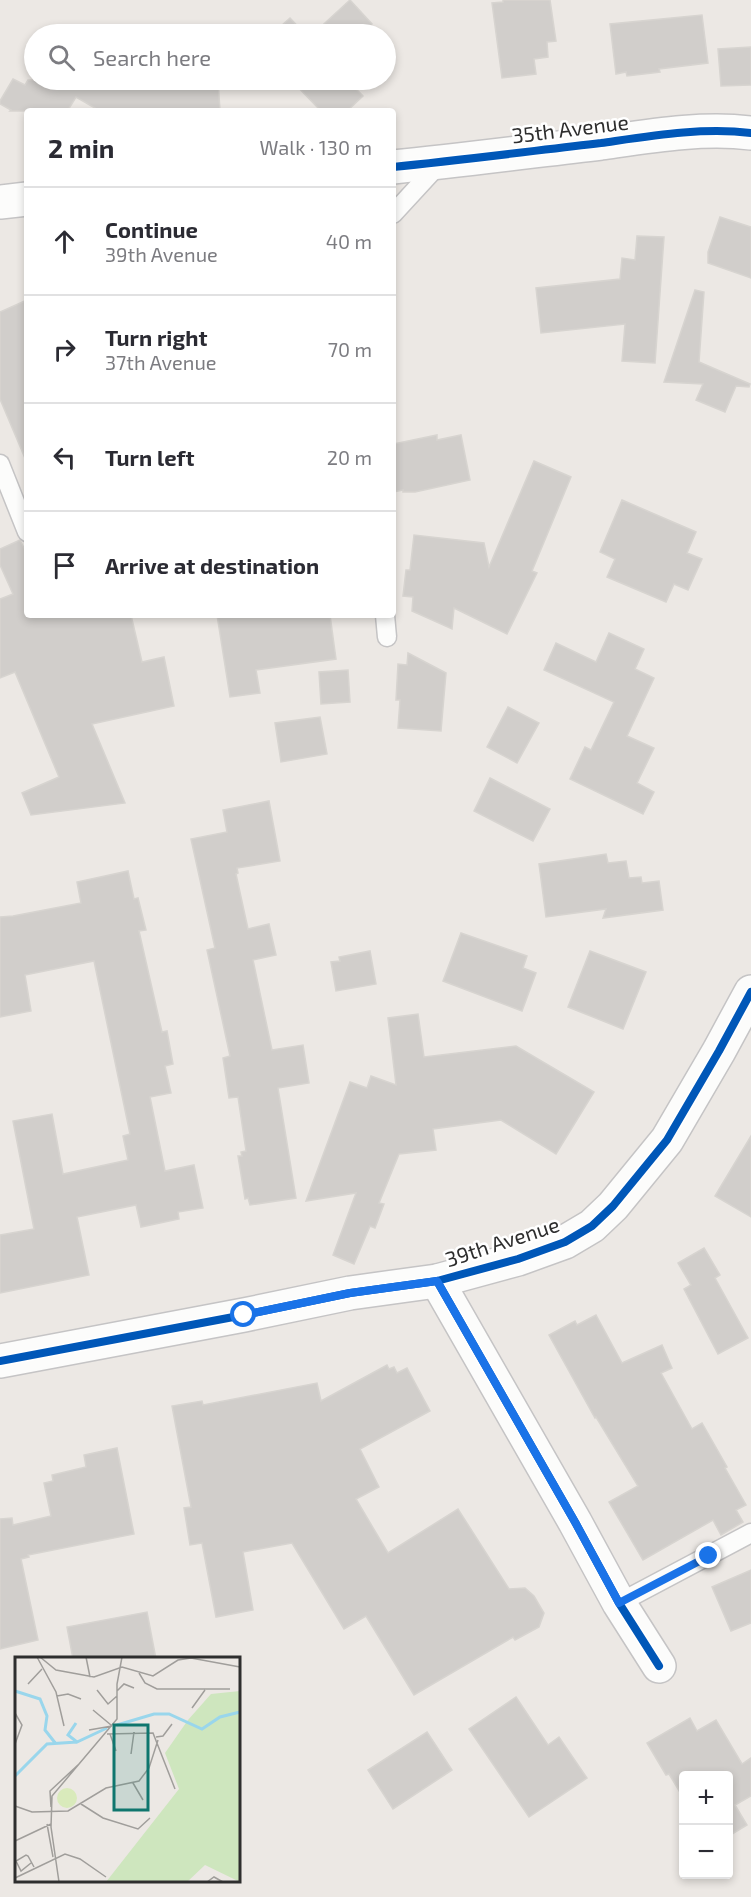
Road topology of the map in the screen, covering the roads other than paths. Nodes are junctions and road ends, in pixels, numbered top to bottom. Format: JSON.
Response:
{"nodes":[{"id":1,"x":751,"y":133,"type":"edge"},
{"id":2,"x":440,"y":163,"type":"junction"},
{"id":3,"x":396,"y":167,"type":"edge"},
{"id":4,"x":24,"y":200,"type":"edge"},
{"id":5,"x":0,"y":202,"type":"edge"},
{"id":6,"x":396,"y":211,"type":"edge"},
{"id":7,"x":0,"y":465,"type":"edge"},
{"id":8,"x":24,"y":525,"type":"edge"},
{"id":9,"x":385,"y":618,"type":"edge"},
{"id":10,"x":387,"y":637,"type":"dead end"},
{"id":11,"x":751,"y":992,"type":"edge"},
{"id":12,"x":437,"y":1281,"type":"junction"},
{"id":13,"x":0,"y":1361,"type":"edge"},
{"id":14,"x":751,"y":1533,"type":"edge"},
{"id":15,"x":619,"y":1603,"type":"junction"},
{"id":16,"x":659,"y":1666,"type":"dead end"}],
"edges":[{"from":1,"to":2,"type":"street","name":"35th Avenue"},
{"from":2,"to":3,"type":"street","name":"35th Avenue"},
{"from":2,"to":6,"type":"lane"},
{"from":4,"to":5,"type":"street"},
{"from":7,"to":8,"type":"lane"},
{"from":9,"to":10,"type":"lane"},
{"from":11,"to":12,"type":"street","name":"39th Avenue"},
{"from":12,"to":13,"type":"street","name":"39th Avenue"},
{"from":12,"to":15,"type":"street"},
{"from":14,"to":15,"type":"lane"},
{"from":15,"to":16,"type":"street"}]}
